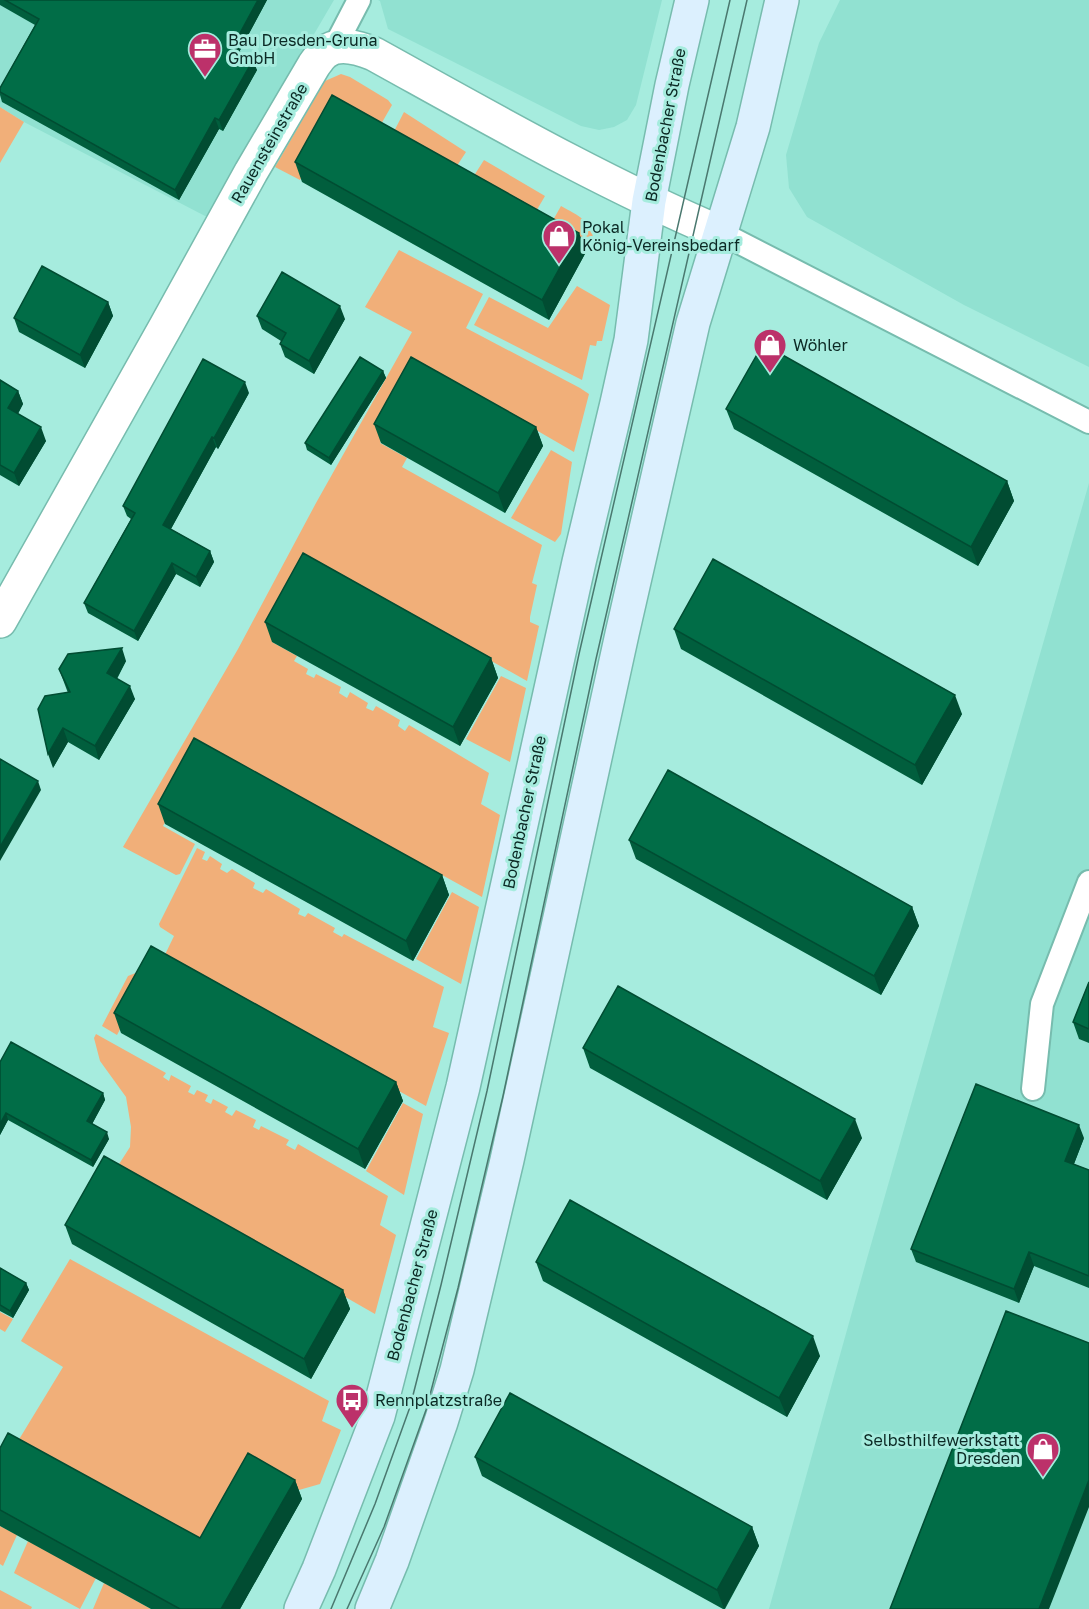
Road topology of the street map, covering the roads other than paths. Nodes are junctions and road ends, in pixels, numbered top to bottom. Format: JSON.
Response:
{"nodes":[{"id":1,"x":359,"y":0,"type":"edge"},
{"id":2,"x":692,"y":0,"type":"edge"},
{"id":3,"x":782,"y":0,"type":"edge"},
{"id":4,"x":334,"y":48,"type":"junction"},
{"id":5,"x":649,"y":201,"type":"junction"},
{"id":6,"x":721,"y":233,"type":"junction"},
{"id":7,"x":1089,"y":422,"type":"edge"},
{"id":8,"x":0,"y":621,"type":"edge"},
{"id":9,"x":1089,"y":882,"type":"edge"},
{"id":10,"x":1033,"y":1089,"type":"dead end"},
{"id":11,"x":301,"y":1609,"type":"edge"},
{"id":12,"x":372,"y":1609,"type":"edge"}],
"edges":[{"from":1,"to":4,"type":"lane"},
{"from":2,"to":5,"type":"street","name":"Bodenbacher Straße"},
{"from":3,"to":6,"type":"street"},
{"from":4,"to":5,"type":"street"},
{"from":4,"to":8,"type":"street","name":"Rauensteinstraße"},
{"from":5,"to":6,"type":"street"},
{"from":5,"to":11,"type":"street","name":"Bodenbacher Straße"},
{"from":6,"to":7,"type":"lane"},
{"from":6,"to":12,"type":"street"},
{"from":9,"to":10,"type":"lane"}]}
